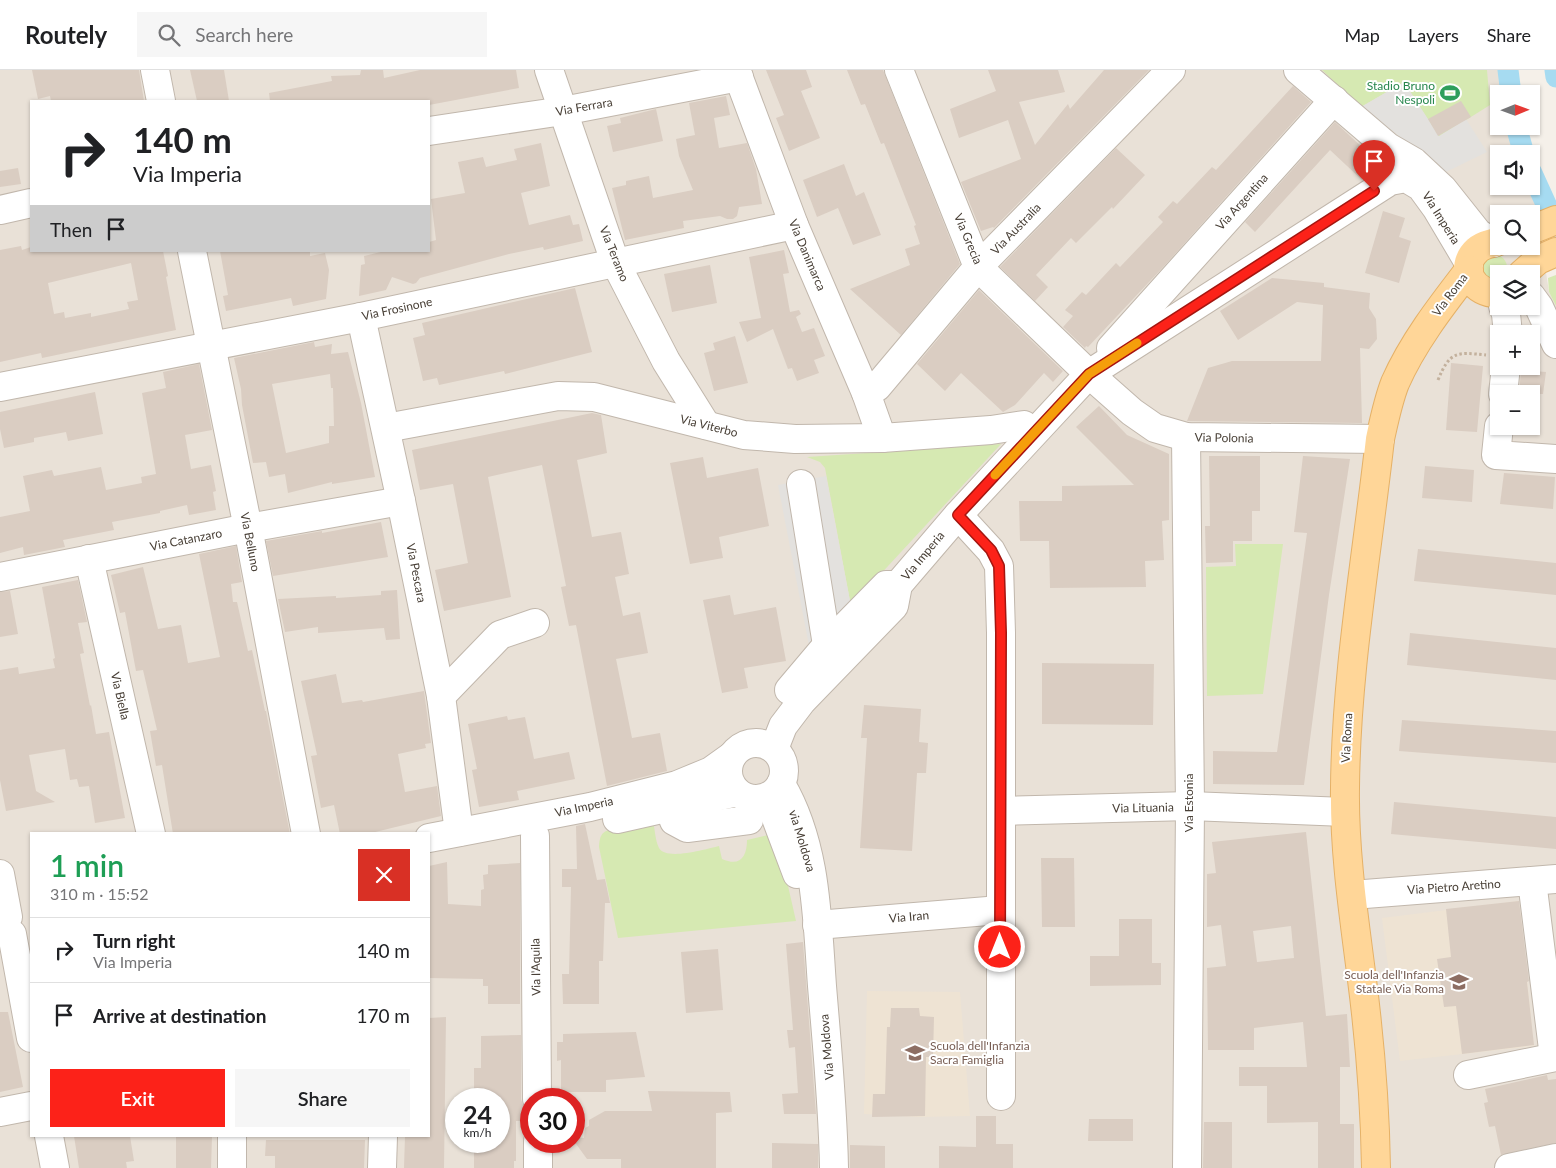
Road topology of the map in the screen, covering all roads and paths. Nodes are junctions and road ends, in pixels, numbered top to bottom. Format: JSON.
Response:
{"nodes":[{"id":1,"x":155,"y":70,"type":"edge"},
{"id":2,"x":549,"y":70,"type":"edge"},
{"id":3,"x":899,"y":70,"type":"edge"},
{"id":4,"x":1172,"y":70,"type":"edge"},
{"id":5,"x":1298,"y":70,"type":"edge"},
{"id":6,"x":738,"y":73,"type":"edge"},
{"id":7,"x":161,"y":100,"type":"edge"},
{"id":8,"x":1334,"y":100,"type":"junction"},
{"id":9,"x":564,"y":111,"type":"junction"},
{"id":10,"x":430,"y":131,"type":"edge"},
{"id":11,"x":1388,"y":147,"type":"junction"},
{"id":12,"x":1390,"y":181,"type":"junction"},
{"id":13,"x":30,"y":203,"type":"edge"},
{"id":14,"x":0,"y":210,"type":"edge"},
{"id":15,"x":30,"y":222,"type":"edge"},
{"id":16,"x":794,"y":225,"type":"junction"},
{"id":17,"x":0,"y":229,"type":"edge"},
{"id":18,"x":1490,"y":239,"type":"edge"},
{"id":19,"x":1490,"y":245,"type":"edge"},
{"id":20,"x":192,"y":252,"type":"edge"},
{"id":21,"x":1556,"y":252,"type":"edge"},
{"id":22,"x":615,"y":262,"type":"junction"},
{"id":23,"x":1532,"y":265,"type":"edge"},
{"id":24,"x":1469,"y":266,"type":"junction"},
{"id":25,"x":978,"y":267,"type":"junction"},
{"id":26,"x":1490,"y":294,"type":"edge"},
{"id":27,"x":1490,"y":301,"type":"edge"},
{"id":28,"x":1540,"y":309,"type":"edge"},
{"id":29,"x":1160,"y":314,"type":"junction"},
{"id":30,"x":360,"y":317,"type":"junction"},
{"id":31,"x":1431,"y":320,"type":"junction"},
{"id":32,"x":1556,"y":344,"type":"edge"},
{"id":33,"x":211,"y":346,"type":"junction"},
{"id":34,"x":1490,"y":359,"type":"edge"},
{"id":35,"x":1089,"y":374,"type":"junction"},
{"id":36,"x":1438,"y":380,"type":"dead end"},
{"id":37,"x":0,"y":387,"type":"edge"},
{"id":38,"x":866,"y":393,"type":"junction"},
{"id":39,"x":706,"y":425,"type":"junction"},
{"id":40,"x":386,"y":428,"type":"junction"},
{"id":41,"x":1033,"y":433,"type":"junction"},
{"id":42,"x":1498,"y":435,"type":"edge"},
{"id":43,"x":1186,"y":437,"type":"junction"},
{"id":44,"x":882,"y":438,"type":"junction"},
{"id":45,"x":1380,"y":439,"type":"junction"},
{"id":46,"x":1556,"y":459,"type":"edge"},
{"id":47,"x":801,"y":484,"type":"dead end"},
{"id":48,"x":402,"y":501,"type":"junction"},
{"id":49,"x":958,"y":515,"type":"junction"},
{"id":50,"x":248,"y":528,"type":"junction"},
{"id":51,"x":89,"y":559,"type":"junction"},
{"id":52,"x":0,"y":577,"type":"edge"},
{"id":53,"x":898,"y":585,"type":"junction"},
{"id":54,"x":535,"y":623,"type":"dead end"},
{"id":55,"x":827,"y":646,"type":"junction"},
{"id":56,"x":441,"y":696,"type":"junction"},
{"id":57,"x":765,"y":746,"type":"junction"},
{"id":58,"x":732,"y":756,"type":"junction"},
{"id":59,"x":757,"y":799,"type":"junction"},
{"id":60,"x":1190,"y":806,"type":"junction"},
{"id":61,"x":1001,"y":811,"type":"junction"},
{"id":62,"x":1345,"y":812,"type":"junction"},
{"id":63,"x":151,"y":832,"type":"edge"},
{"id":64,"x":306,"y":832,"type":"edge"},
{"id":65,"x":459,"y":832,"type":"junction"},
{"id":66,"x":535,"y":836,"type":"junction"},
{"id":67,"x":430,"y":838,"type":"edge"},
{"id":68,"x":430,"y":856,"type":"edge"},
{"id":69,"x":0,"y":874,"type":"edge"},
{"id":70,"x":1544,"y":880,"type":"edge"},
{"id":71,"x":1352,"y":895,"type":"junction"},
{"id":72,"x":1000,"y":910,"type":"junction"},
{"id":73,"x":816,"y":913,"type":"junction"},
{"id":74,"x":14,"y":925,"type":"edge"},
{"id":75,"x":30,"y":1031,"type":"edge"},
{"id":76,"x":1555,"y":1057,"type":"edge"},
{"id":77,"x":1468,"y":1075,"type":"dead end"},
{"id":78,"x":537,"y":1088,"type":"edge"},
{"id":79,"x":1001,"y":1096,"type":"dead end"},
{"id":80,"x":30,"y":1106,"type":"edge"},
{"id":81,"x":0,"y":1112,"type":"edge"},
{"id":82,"x":49,"y":1137,"type":"edge"},
{"id":83,"x":232,"y":1137,"type":"edge"},
{"id":84,"x":382,"y":1137,"type":"edge"},
{"id":85,"x":538,"y":1153,"type":"edge"},
{"id":86,"x":1556,"y":1158,"type":"edge"},
{"id":87,"x":55,"y":1168,"type":"edge"},
{"id":88,"x":232,"y":1168,"type":"edge"},
{"id":89,"x":382,"y":1168,"type":"edge"},
{"id":90,"x":538,"y":1168,"type":"edge"},
{"id":91,"x":834,"y":1168,"type":"edge"},
{"id":92,"x":1187,"y":1168,"type":"edge"},
{"id":93,"x":1376,"y":1168,"type":"edge"},
{"id":94,"x":1509,"y":1168,"type":"edge"}],
"edges":[{"from":1,"to":7,"type":"street"},
{"from":2,"to":9,"type":"street","name":"Via Teramo"},
{"from":3,"to":25,"type":"street","name":"Via Grecia"},
{"from":4,"to":25,"type":"street","name":"Via Australia"},
{"from":5,"to":8,"type":"street"},
{"from":6,"to":9,"type":"street","name":"Via Ferrara"},
{"from":6,"to":16,"type":"street","name":"Via Danimarca"},
{"from":8,"to":11,"type":"street"},
{"from":8,"to":29,"type":"street","name":"Via Argentina"},
{"from":9,"to":10,"type":"street","name":"Via Ferrara"},
{"from":9,"to":22,"type":"street","name":"Via Teramo"},
{"from":11,"to":12,"type":"street"},
{"from":11,"to":18,"type":"street"},
{"from":12,"to":24,"type":"street","name":"Via Imperia"},
{"from":12,"to":29,"type":"street"},
{"from":13,"to":14,"type":"street"},
{"from":15,"to":17,"type":"street"},
{"from":16,"to":22,"type":"street","name":"Via Frosinone"},
{"from":16,"to":38,"type":"street","name":"Via Danimarca"},
{"from":19,"to":24,"type":"main road","name":"Via Roma"},
{"from":20,"to":33,"type":"street","name":"Via Belluno"},
{"from":21,"to":23,"type":"main road"},
{"from":22,"to":30,"type":"street","name":"Via Frosinone"},
{"from":22,"to":39,"type":"street","name":"Via Teramo"},
{"from":24,"to":26,"type":"main road"},
{"from":24,"to":31,"type":"main road","name":"Via Roma"},
{"from":25,"to":35,"type":"street","name":"Via Grecia"},
{"from":25,"to":38,"type":"street","name":"Via Australia"},
{"from":27,"to":31,"type":"main road","name":"Via Roma"},
{"from":28,"to":32,"type":"street"},
{"from":29,"to":35,"type":"street","name":"Via Argentina"},
{"from":30,"to":33,"type":"street","name":"Via Frosinone"},
{"from":30,"to":40,"type":"street","name":"Via Pescara"},
{"from":31,"to":45,"type":"main road","name":"Via Roma"},
{"from":33,"to":37,"type":"street","name":"Via Frosinone"},
{"from":33,"to":50,"type":"street","name":"Via Belluno"},
{"from":34,"to":36,"type":"path"},
{"from":35,"to":41,"type":"street","name":"Via Imperia"},
{"from":35,"to":43,"type":"street","name":"Via Polonia"},
{"from":38,"to":44,"type":"street","name":"Via Danimarca"},
{"from":39,"to":40,"type":"street","name":"Via Viterbo"},
{"from":39,"to":44,"type":"street","name":"Via Viterbo"},
{"from":40,"to":48,"type":"street","name":"Via Pescara"},
{"from":41,"to":44,"type":"street","name":"Via Viterbo"},
{"from":41,"to":49,"type":"street","name":"Via Imperia"},
{"from":42,"to":46,"type":"street"},
{"from":43,"to":45,"type":"street","name":"Via Polonia"},
{"from":43,"to":60,"type":"street","name":"Via Estonia"},
{"from":45,"to":62,"type":"main road","name":"Via Roma"},
{"from":47,"to":55,"type":"street"},
{"from":48,"to":50,"type":"street","name":"Via Catanzaro"},
{"from":48,"to":56,"type":"street","name":"Via Pescara"},
{"from":49,"to":53,"type":"street","name":"Via Imperia"},
{"from":49,"to":61,"type":"street"},
{"from":50,"to":51,"type":"street","name":"Via Catanzaro"},
{"from":50,"to":64,"type":"street","name":"Via Belluno"},
{"from":51,"to":52,"type":"street","name":"Via Catanzaro"},
{"from":51,"to":63,"type":"street","name":"Via Biella"},
{"from":53,"to":55,"type":"street","name":"Via Imperia"},
{"from":53,"to":57,"type":"street","name":"Via Imperia"},
{"from":54,"to":56,"type":"street"},
{"from":55,"to":57,"type":"street","name":"Via Imperia"},
{"from":56,"to":65,"type":"street","name":"Via Pescara"},
{"from":57,"to":58,"type":"street"},
{"from":57,"to":59,"type":"street"},
{"from":58,"to":59,"type":"street"},
{"from":58,"to":65,"type":"street","name":"Via Imperia"},
{"from":59,"to":66,"type":"street","name":"Via Imperia"},
{"from":59,"to":73,"type":"street","name":"via Moldova"},
{"from":60,"to":61,"type":"street","name":"Via Lituania"},
{"from":60,"to":62,"type":"street","name":"Via Lituania"},
{"from":60,"to":92,"type":"street","name":"Via Estonia"},
{"from":61,"to":72,"type":"street"},
{"from":62,"to":71,"type":"main road","name":"Via Roma"},
{"from":65,"to":67,"type":"street","name":"Via Imperia"},
{"from":66,"to":68,"type":"street","name":"Via Imperia"},
{"from":66,"to":78,"type":"street","name":"Via l'Aquila"},
{"from":69,"to":74,"type":"street"},
{"from":70,"to":71,"type":"street","name":"Via Pietro Aretino"},
{"from":70,"to":76,"type":"street"},
{"from":71,"to":93,"type":"main road","name":"Via Roma"},
{"from":72,"to":73,"type":"street","name":"Via Iran"},
{"from":72,"to":79,"type":"street"},
{"from":73,"to":91,"type":"street","name":"Via Moldova"},
{"from":74,"to":75,"type":"street"},
{"from":76,"to":77,"type":"street"},
{"from":80,"to":81,"type":"street"},
{"from":82,"to":87,"type":"street"},
{"from":83,"to":88,"type":"street"},
{"from":84,"to":89,"type":"street"},
{"from":85,"to":90,"type":"street"},
{"from":86,"to":94,"type":"street"}]}
